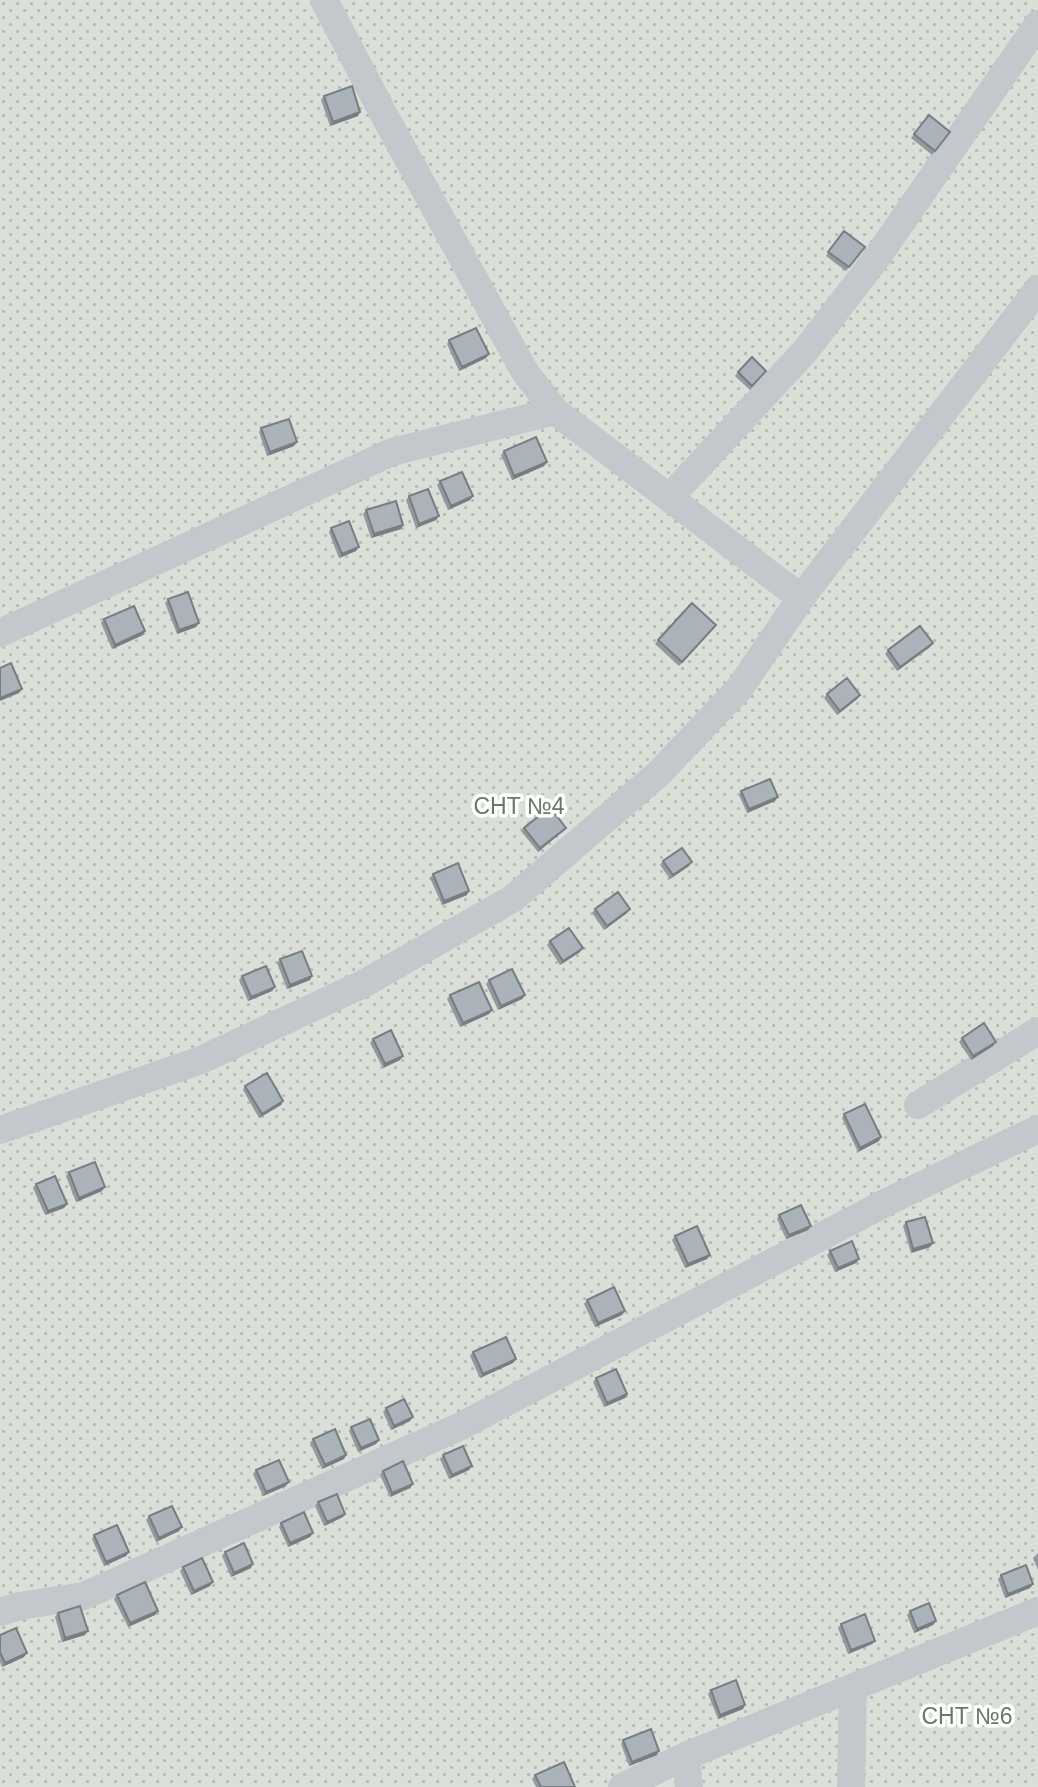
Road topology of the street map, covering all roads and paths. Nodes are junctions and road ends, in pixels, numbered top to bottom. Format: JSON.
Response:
{"nodes":[{"id":1,"x":324,"y":0,"type":"edge"},
{"id":2,"x":1038,"y":24,"type":"edge"},
{"id":3,"x":1038,"y":289,"type":"edge"},
{"id":4,"x":555,"y":411,"type":"junction"},
{"id":5,"x":669,"y":498,"type":"junction"},
{"id":6,"x":801,"y":598,"type":"junction"},
{"id":7,"x":0,"y":633,"type":"edge"},
{"id":8,"x":1038,"y":1031,"type":"edge"},
{"id":9,"x":918,"y":1105,"type":"dead end"},
{"id":10,"x":1038,"y":1129,"type":"edge"},
{"id":11,"x":0,"y":1130,"type":"edge"},
{"id":12,"x":1038,"y":1611,"type":"edge"},
{"id":13,"x":0,"y":1612,"type":"edge"},
{"id":14,"x":853,"y":1687,"type":"junction"},
{"id":15,"x":686,"y":1756,"type":"junction"},
{"id":16,"x":622,"y":1787,"type":"edge"},
{"id":17,"x":689,"y":1787,"type":"edge"},
{"id":18,"x":851,"y":1787,"type":"edge"}],
"edges":[{"from":1,"to":4,"type":"street"},
{"from":2,"to":5,"type":"street"},
{"from":3,"to":6,"type":"street"},
{"from":4,"to":5,"type":"street"},
{"from":4,"to":7,"type":"street"},
{"from":5,"to":6,"type":"street"},
{"from":6,"to":11,"type":"street"},
{"from":8,"to":9,"type":"street"},
{"from":10,"to":13,"type":"street"},
{"from":12,"to":14,"type":"street"},
{"from":14,"to":15,"type":"street"},
{"from":14,"to":18,"type":"street"},
{"from":15,"to":16,"type":"street"},
{"from":15,"to":17,"type":"street"}]}
